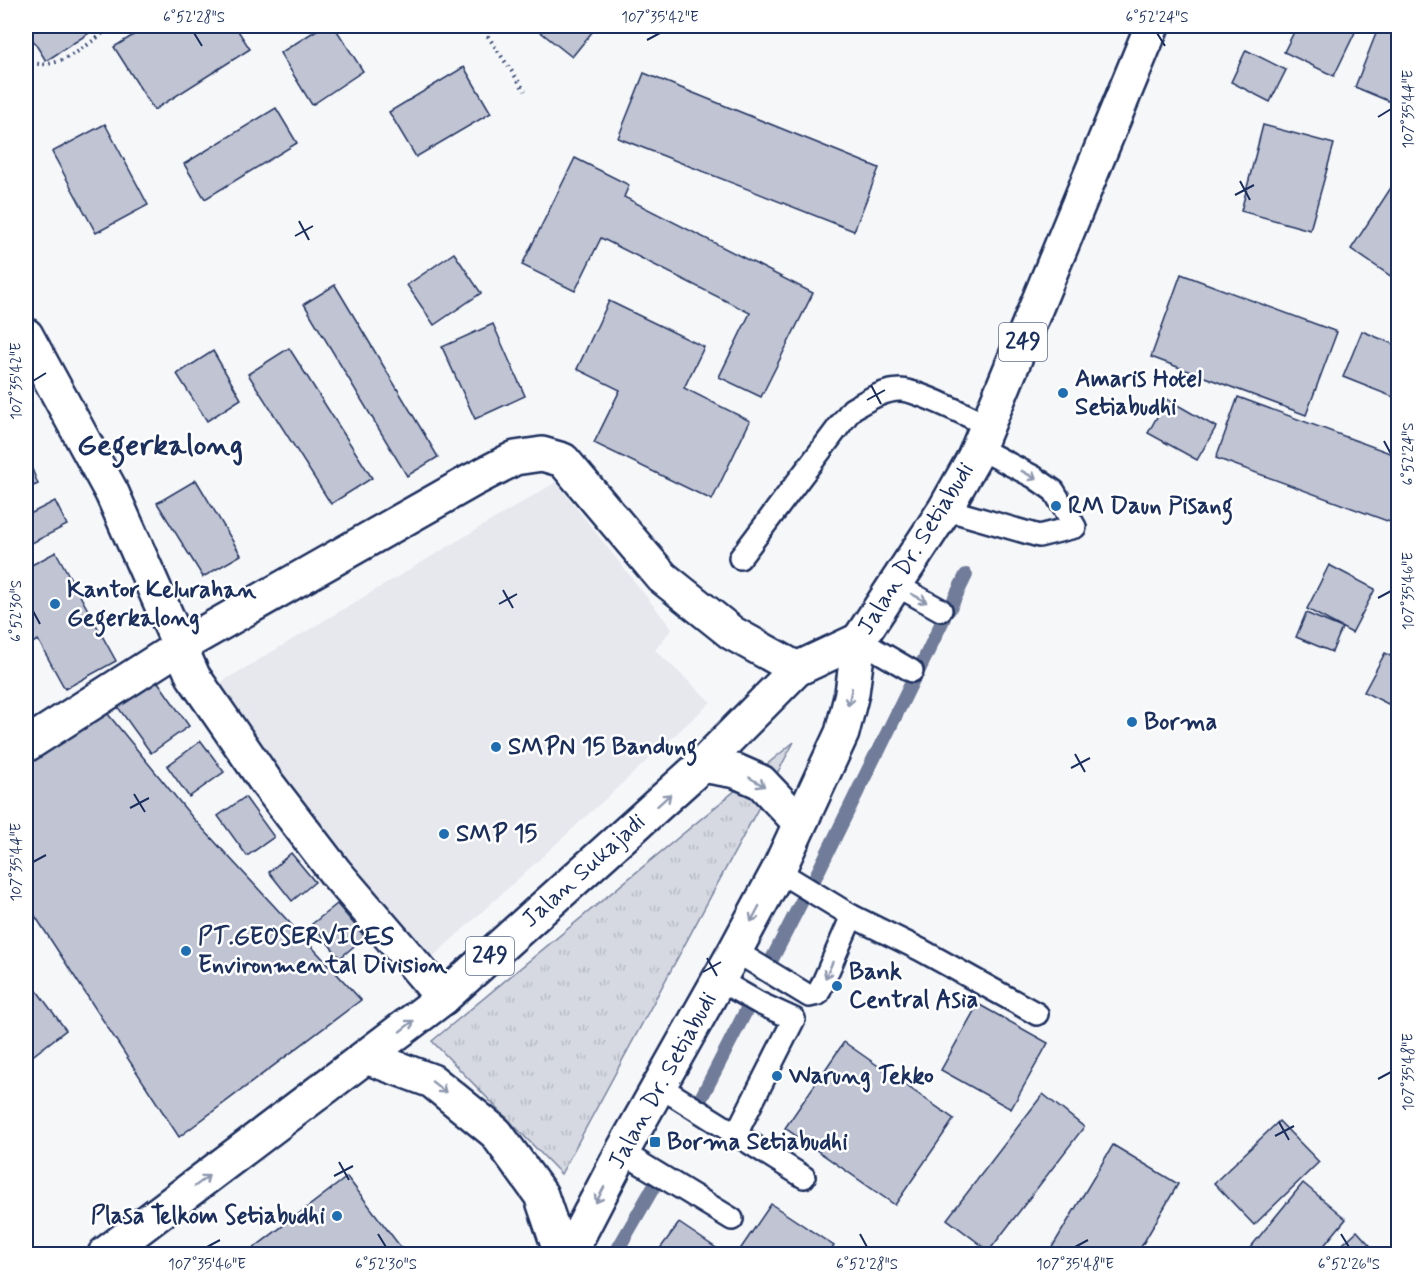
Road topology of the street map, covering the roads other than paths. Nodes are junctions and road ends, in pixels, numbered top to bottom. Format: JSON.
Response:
{"nodes":[{"id":1,"x":1152,"y":26,"type":"edge"},
{"id":2,"x":26,"y":335,"type":"edge"},
{"id":3,"x":983,"y":436,"type":"junction"},
{"id":4,"x":945,"y":509,"type":"junction"},
{"id":5,"x":740,"y":558,"type":"dead end"},
{"id":6,"x":896,"y":585,"type":"junction"},
{"id":7,"x":941,"y":610,"type":"dead end"},
{"id":8,"x":859,"y":640,"type":"junction"},
{"id":9,"x":179,"y":647,"type":"junction"},
{"id":10,"x":797,"y":669,"type":"junction"},
{"id":11,"x":912,"y":671,"type":"dead end"},
{"id":12,"x":26,"y":745,"type":"edge"},
{"id":13,"x":702,"y":765,"type":"junction"},
{"id":14,"x":799,"y":822,"type":"junction"},
{"id":15,"x":778,"y":871,"type":"junction"},
{"id":16,"x":852,"y":916,"type":"junction"},
{"id":17,"x":735,"y":951,"type":"junction"},
{"id":18,"x":719,"y":980,"type":"junction"},
{"id":19,"x":443,"y":998,"type":"junction"},
{"id":20,"x":1037,"y":1014,"type":"dead end"},
{"id":21,"x":366,"y":1057,"type":"junction"},
{"id":22,"x":658,"y":1086,"type":"junction"},
{"id":23,"x":736,"y":1134,"type":"junction"},
{"id":24,"x":622,"y":1152,"type":"junction"},
{"id":25,"x":804,"y":1177,"type":"dead end"},
{"id":26,"x":732,"y":1219,"type":"dead end"},
{"id":27,"x":105,"y":1254,"type":"edge"},
{"id":28,"x":561,"y":1254,"type":"edge"},
{"id":29,"x":568,"y":1254,"type":"edge"}],
"edges":[{"from":1,"to":3,"type":"main road","name":"Jalan Dr. Setiabudi","number":"249"},
{"from":2,"to":9,"type":"main road"},
{"from":3,"to":4,"type":"main road","name":"Jalan Dr. Setiabudi","number":"249"},
{"from":3,"to":4,"type":"lane","one_way":true},
{"from":3,"to":5,"type":"lane"},
{"from":4,"to":6,"type":"main road","name":"Jalan Dr. Setiabudi","number":"249"},
{"from":6,"to":7,"type":"lane","one_way":true},
{"from":6,"to":8,"type":"main road","name":"Jalan Dr. Setiabudi","number":"249"},
{"from":8,"to":10,"type":"main road","name":"Jalan Sukajadi","number":"249"},
{"from":8,"to":11,"type":"lane"},
{"from":8,"to":14,"type":"main road","name":"Jalan Dr. Setiabudi","number":"249","one_way":true},
{"from":9,"to":10,"type":"main road"},
{"from":9,"to":12,"type":"main road"},
{"from":9,"to":19,"type":"main road"},
{"from":10,"to":13,"type":"main road","name":"Jalan Sukajadi","number":"249"},
{"from":13,"to":14,"type":"main road","one_way":true},
{"from":19,"to":13,"type":"main road","name":"Jalan Sukajadi","number":"249","one_way":true},
{"from":14,"to":15,"type":"main road","name":"Jalan Dr. Setiabudi","number":"249"},
{"from":15,"to":16,"type":"lane"},
{"from":15,"to":17,"type":"main road","name":"Jalan Dr. Setiabudi","number":"249","one_way":true},
{"from":16,"to":17,"type":"lane","one_way":true},
{"from":16,"to":20,"type":"lane"},
{"from":17,"to":18,"type":"main road","name":"Jalan Dr. Setiabudi","number":"249"},
{"from":18,"to":22,"type":"main road","name":"Jalan Dr. Setiabudi","number":"249"},
{"from":18,"to":23,"type":"lane"},
{"from":21,"to":19,"type":"main road","name":"Jalan Sukajadi","number":"249","one_way":true},
{"from":27,"to":21,"type":"main road","name":"Jalan Sukajadi","number":"249","one_way":true},
{"from":21,"to":28,"type":"main road","one_way":true},
{"from":22,"to":23,"type":"lane"},
{"from":22,"to":24,"type":"main road","name":"Jalan Dr. Setiabudi","number":"249"},
{"from":23,"to":25,"type":"lane"},
{"from":24,"to":26,"type":"lane"},
{"from":24,"to":29,"type":"main road","name":"Jalan Dr. Setiabudi","number":"249","one_way":true}]}
